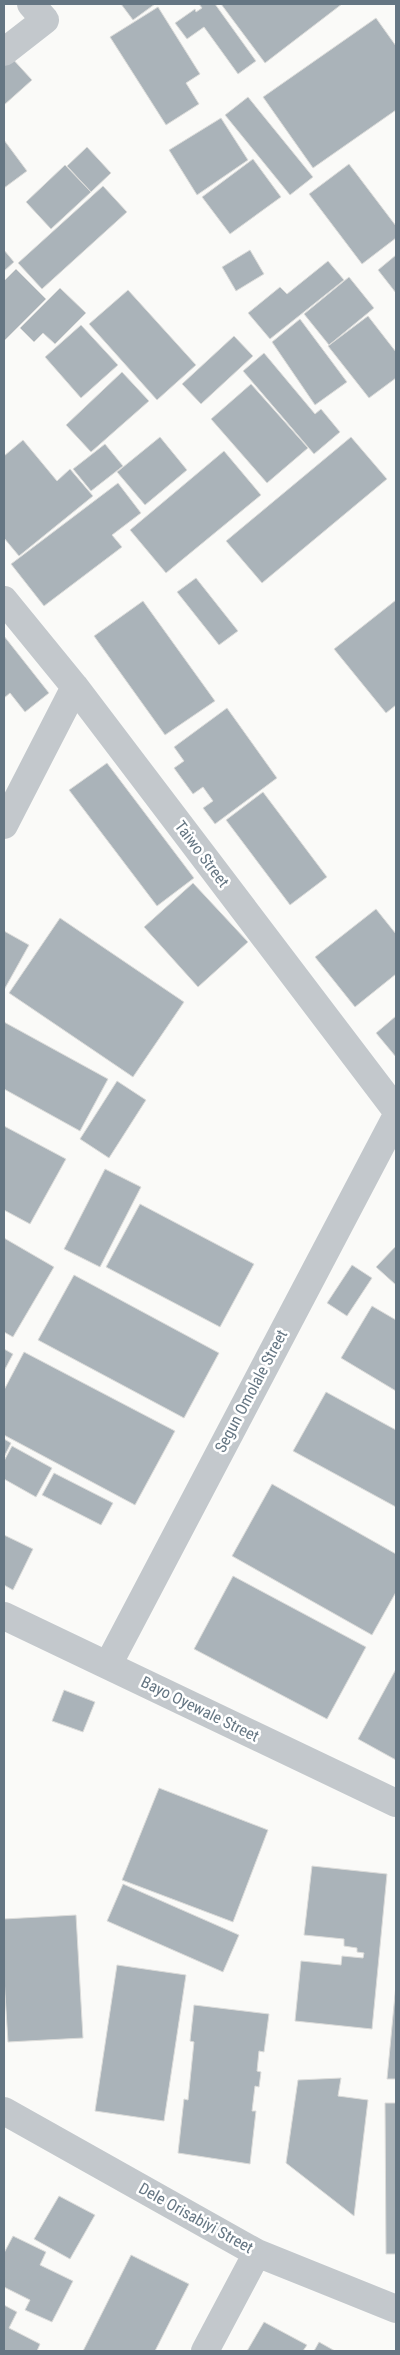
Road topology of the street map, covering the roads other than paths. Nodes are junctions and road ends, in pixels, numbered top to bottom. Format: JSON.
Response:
{"nodes":[{"id":1,"x":30,"y":4,"type":"edge"},
{"id":2,"x":4,"y":52,"type":"edge"},
{"id":3,"x":4,"y":600,"type":"edge"},
{"id":4,"x":75,"y":687,"type":"junction"},
{"id":5,"x":4,"y":825,"type":"edge"},
{"id":6,"x":396,"y":1110,"type":"edge"},
{"id":7,"x":396,"y":1118,"type":"edge"},
{"id":8,"x":4,"y":1616,"type":"edge"},
{"id":9,"x":108,"y":1665,"type":"junction"},
{"id":10,"x":396,"y":1803,"type":"edge"},
{"id":11,"x":4,"y":2111,"type":"edge"},
{"id":12,"x":257,"y":2253,"type":"junction"},
{"id":13,"x":396,"y":2309,"type":"edge"},
{"id":14,"x":205,"y":2351,"type":"edge"}],
"edges":[{"from":1,"to":2,"type":"street"},
{"from":3,"to":4,"type":"street","name":"Taiwo Street"},
{"from":4,"to":5,"type":"street"},
{"from":4,"to":6,"type":"street","name":"Taiwo Street"},
{"from":7,"to":9,"type":"street","name":"Segun Omolale Street"},
{"from":8,"to":9,"type":"street","name":"Bayo Oyewale Street"},
{"from":9,"to":10,"type":"street","name":"Bayo Oyewale Street"},
{"from":11,"to":12,"type":"street","name":"Dele Orisabiyi Street"},
{"from":12,"to":13,"type":"street","name":"Dele Orisabiyi Street"},
{"from":12,"to":14,"type":"street"}]}
